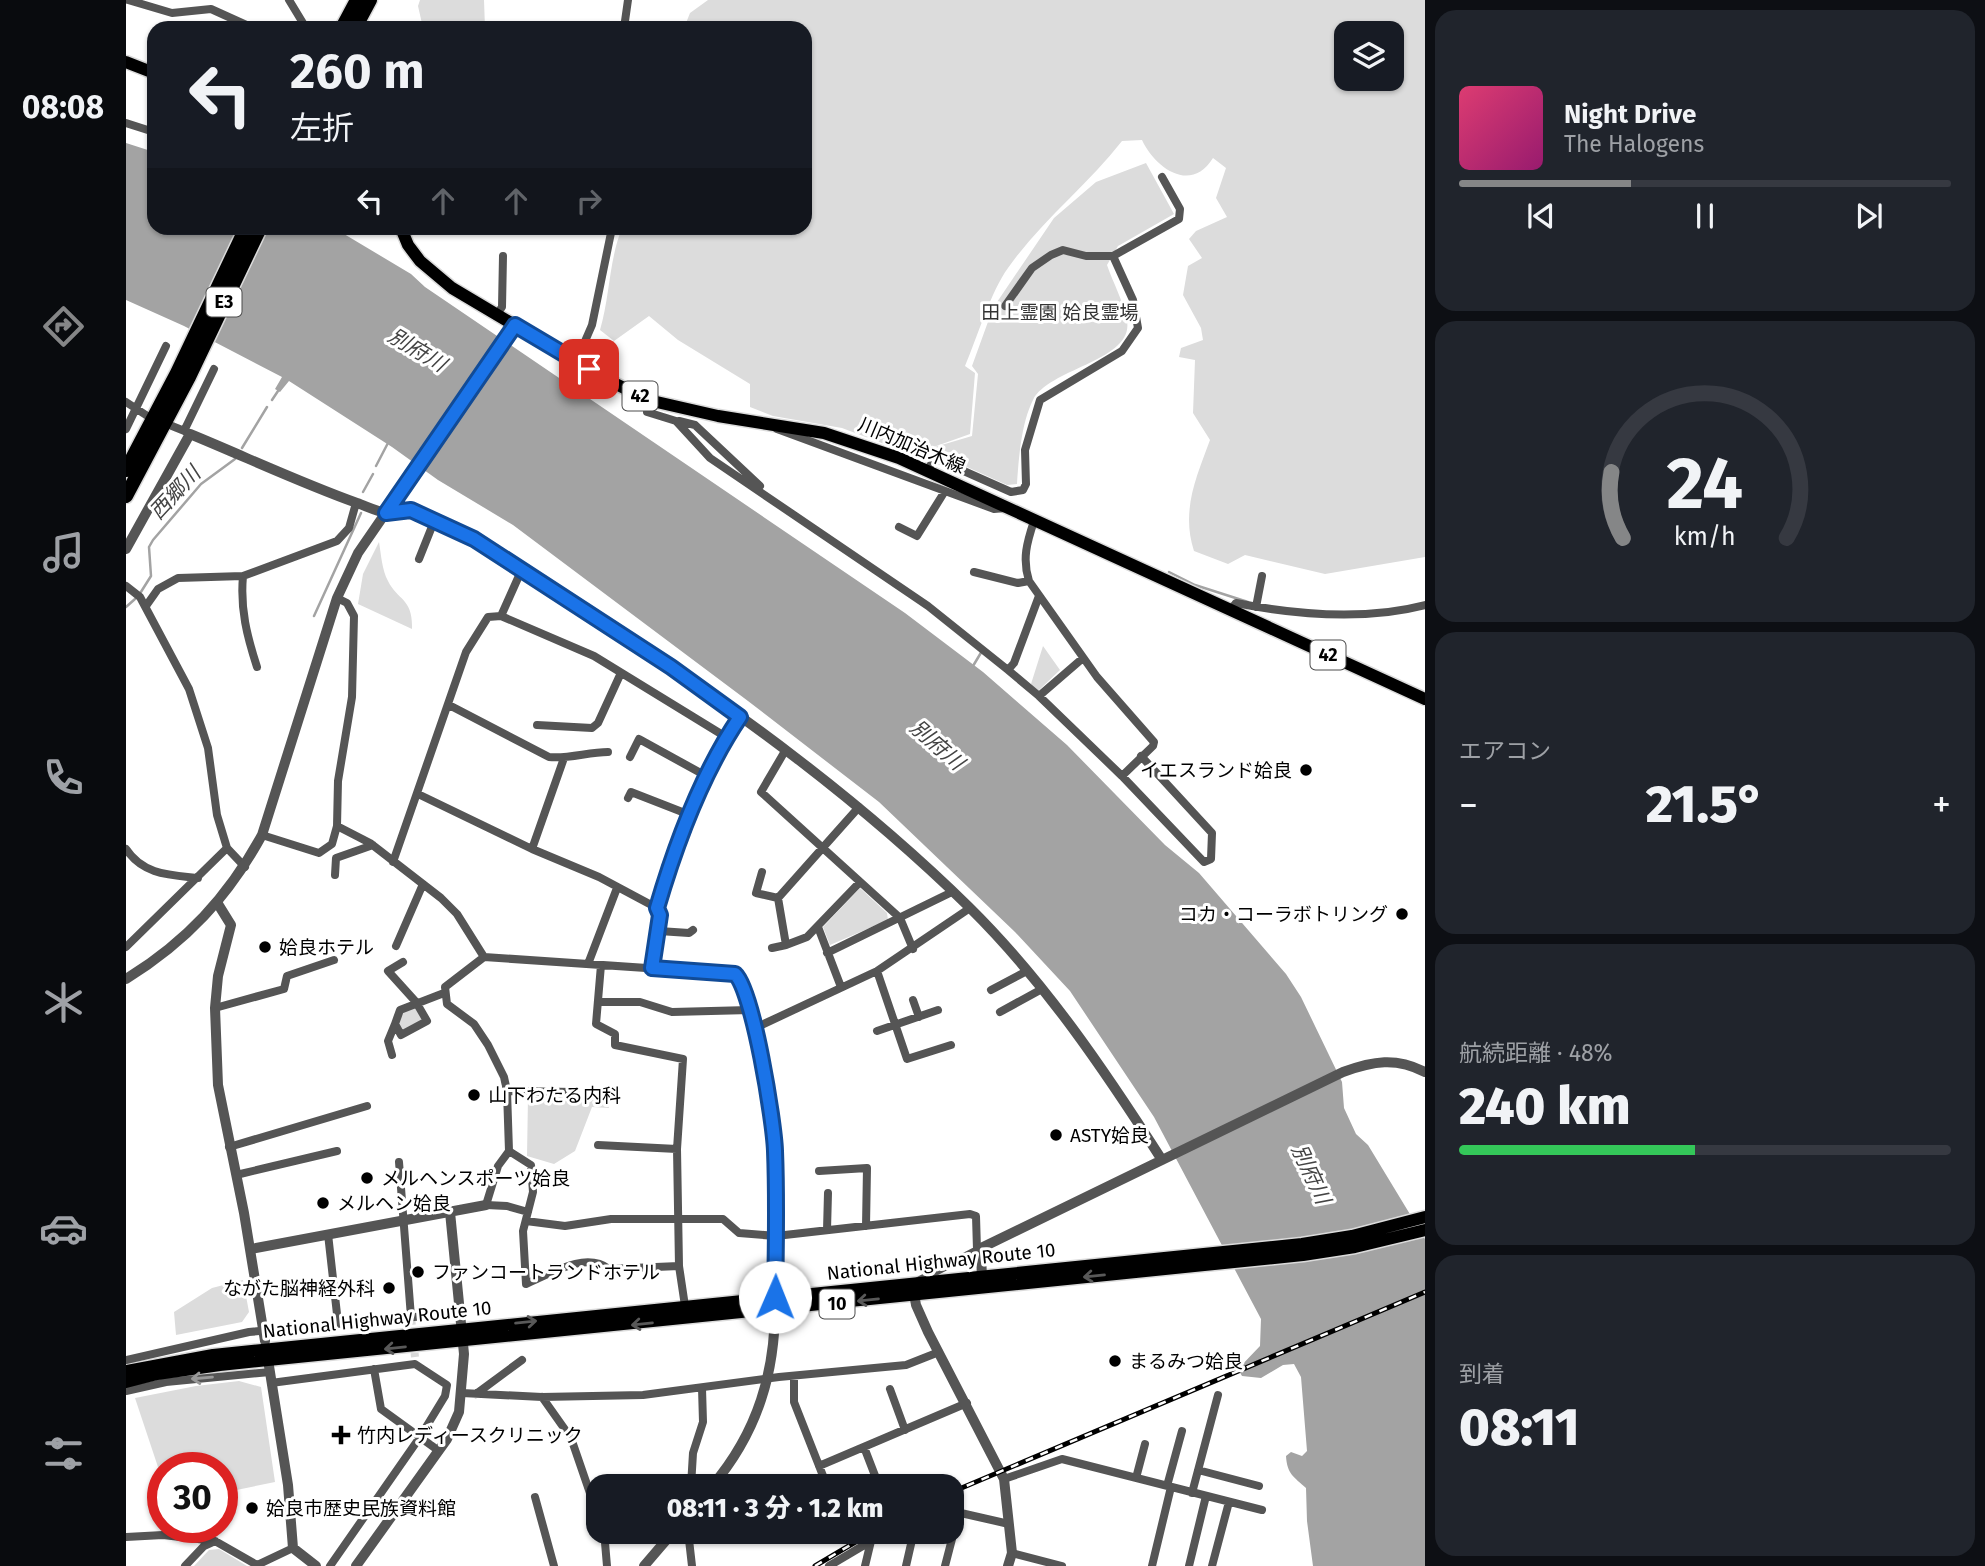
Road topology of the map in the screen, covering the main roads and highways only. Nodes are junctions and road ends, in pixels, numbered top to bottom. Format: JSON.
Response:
{"nodes":[{"id":1,"x":357,"y":0,"type":"edge"},
{"id":2,"x":370,"y":0,"type":"edge"},
{"id":3,"x":346,"y":21,"type":"edge"},
{"id":4,"x":359,"y":21,"type":"edge"},
{"id":5,"x":126,"y":62,"type":"edge"},
{"id":6,"x":147,"y":70,"type":"edge"},
{"id":7,"x":243,"y":235,"type":"edge"},
{"id":8,"x":256,"y":235,"type":"edge"},
{"id":9,"x":404,"y":235,"type":"edge"},
{"id":10,"x":183,"y":375,"type":"junction"},
{"id":11,"x":126,"y":470,"type":"edge"},
{"id":12,"x":126,"y":496,"type":"edge"},
{"id":13,"x":1425,"y":699,"type":"edge"},
{"id":14,"x":1425,"y":1217,"type":"edge"},
{"id":15,"x":1425,"y":1230,"type":"edge"},
{"id":16,"x":1210,"y":1259,"type":"junction"},
{"id":17,"x":775,"y":1304,"type":"junction"},
{"id":18,"x":462,"y":1335,"type":"junction"},
{"id":19,"x":126,"y":1371,"type":"edge"},
{"id":20,"x":126,"y":1382,"type":"edge"}],
"edges":[{"from":1,"to":3,"type":"highway"},
{"from":2,"to":4,"type":"highway"},
{"from":5,"to":6,"type":"main road"},
{"from":7,"to":10,"type":"highway","number":"E3"},
{"from":8,"to":10,"type":"highway","number":"E3"},
{"from":9,"to":13,"type":"main road","name":"川内加治木線","number":"42"},
{"from":10,"to":11,"type":"highway","number":"E3"},
{"from":10,"to":12,"type":"highway","number":"E3"},
{"from":14,"to":16,"type":"main road","name":"National Highway Route 10","number":"10"},
{"from":15,"to":16,"type":"main road","name":"National Highway Route 10","number":"10"},
{"from":16,"to":17,"type":"main road","name":"National Highway Route 10","number":"10"},
{"from":17,"to":18,"type":"main road","name":"National Highway Route 10","number":"10","one_way":true},
{"from":18,"to":17,"type":"main road","name":"National Highway Route 10","number":"10","one_way":true},
{"from":18,"to":19,"type":"main road","name":"National Highway Route 10","number":"10"},
{"from":18,"to":20,"type":"main road","name":"National Highway Route 10","number":"10","one_way":true}]}
